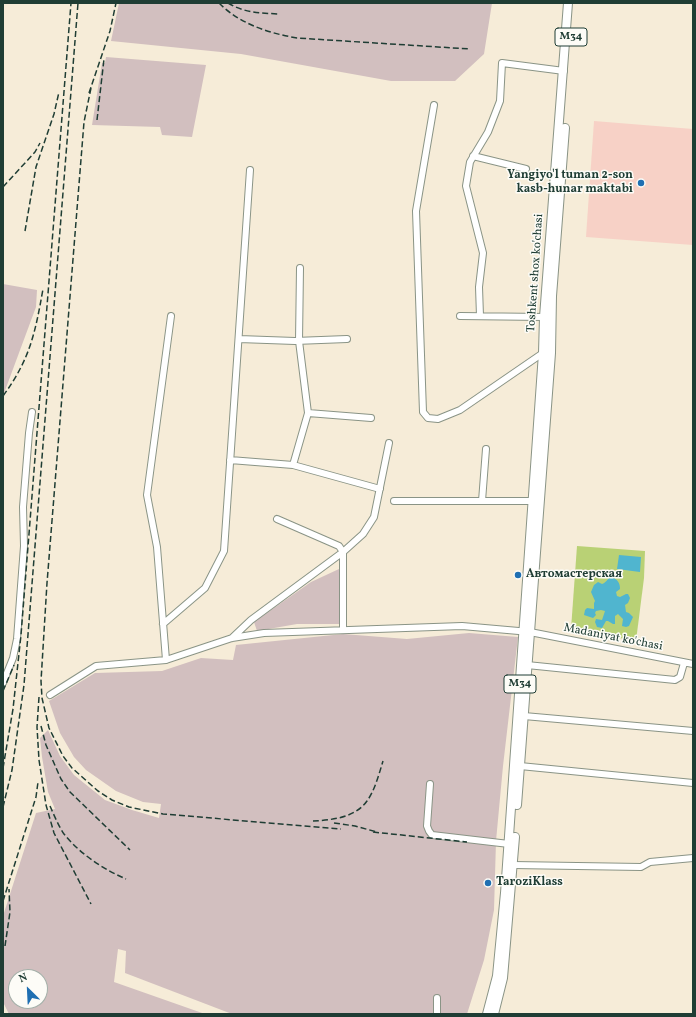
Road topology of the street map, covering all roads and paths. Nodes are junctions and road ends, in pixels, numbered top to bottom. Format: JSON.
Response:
{"nodes":[{"id":1,"x":568,"y":3,"type":"edge"},
{"id":2,"x":574,"y":3,"type":"edge"},
{"id":3,"x":564,"y":71,"type":"junction"},
{"id":4,"x":434,"y":105,"type":"dead end"},
{"id":5,"x":474,"y":156,"type":"junction"},
{"id":6,"x":526,"y":169,"type":"dead end"},
{"id":7,"x":250,"y":170,"type":"dead end"},
{"id":8,"x":300,"y":268,"type":"dead end"},
{"id":9,"x":171,"y":316,"type":"dead end"},
{"id":10,"x":460,"y":316,"type":"dead end"},
{"id":11,"x":480,"y":316,"type":"junction"},
{"id":12,"x":548,"y":318,"type":"junction"},
{"id":13,"x":239,"y":339,"type":"junction"},
{"id":14,"x":346,"y":339,"type":"dead end"},
{"id":15,"x":299,"y":341,"type":"junction"},
{"id":16,"x":543,"y":353,"type":"junction"},
{"id":17,"x":32,"y":412,"type":"dead end"},
{"id":18,"x":308,"y":413,"type":"junction"},
{"id":19,"x":371,"y":418,"type":"dead end"},
{"id":20,"x":389,"y":443,"type":"dead end"},
{"id":21,"x":486,"y":449,"type":"dead end"},
{"id":22,"x":230,"y":460,"type":"junction"},
{"id":23,"x":293,"y":465,"type":"junction"},
{"id":24,"x":380,"y":489,"type":"junction"},
{"id":25,"x":394,"y":501,"type":"dead end"},
{"id":26,"x":482,"y":501,"type":"junction"},
{"id":27,"x":532,"y":501,"type":"junction"},
{"id":28,"x":277,"y":519,"type":"dead end"},
{"id":29,"x":343,"y":552,"type":"junction"},
{"id":30,"x":163,"y":624,"type":"junction"},
{"id":31,"x":343,"y":630,"type":"junction"},
{"id":32,"x":526,"y":632,"type":"junction"},
{"id":33,"x":232,"y":638,"type":"junction"},
{"id":34,"x":166,"y":660,"type":"junction"},
{"id":35,"x":684,"y":663,"type":"junction"},
{"id":36,"x":693,"y":664,"type":"edge"},
{"id":37,"x":527,"y":665,"type":"junction"},
{"id":38,"x":3,"y":683,"type":"edge"},
{"id":39,"x":50,"y":695,"type":"dead end"},
{"id":40,"x":524,"y":716,"type":"junction"},
{"id":41,"x":693,"y":731,"type":"edge"},
{"id":42,"x":520,"y":766,"type":"junction"},
{"id":43,"x":693,"y":783,"type":"edge"},
{"id":44,"x":430,"y":784,"type":"dead end"},
{"id":45,"x":509,"y":844,"type":"junction"},
{"id":46,"x":693,"y":858,"type":"edge"},
{"id":47,"x":513,"y":865,"type":"junction"},
{"id":48,"x":437,"y":998,"type":"dead end"},
{"id":49,"x":437,"y":1014,"type":"edge"},
{"id":50,"x":487,"y":1014,"type":"edge"},
{"id":51,"x":494,"y":1014,"type":"edge"}],
"edges":[{"from":1,"to":3,"type":"main road","name":"Toshkent shox ko'chasi","number":"M34"},
{"from":2,"to":12,"type":"main road","name":"Toshkent shox ko'chasi","number":"M34"},
{"from":3,"to":5,"type":"street"},
{"from":3,"to":12,"type":"main road","name":"Toshkent shox ko'chasi","number":"M34"},
{"from":4,"to":16,"type":"street"},
{"from":5,"to":6,"type":"street"},
{"from":5,"to":11,"type":"street"},
{"from":7,"to":13,"type":"street"},
{"from":8,"to":15,"type":"street"},
{"from":9,"to":30,"type":"street"},
{"from":10,"to":11,"type":"street"},
{"from":11,"to":12,"type":"street"},
{"from":12,"to":16,"type":"main road","name":"Toshkent shox ko'chasi","number":"M34"},
{"from":12,"to":32,"type":"main road","number":"M34"},
{"from":13,"to":15,"type":"street"},
{"from":13,"to":22,"type":"street"},
{"from":14,"to":15,"type":"street"},
{"from":15,"to":18,"type":"street"},
{"from":16,"to":27,"type":"main road","number":"M34"},
{"from":17,"to":38,"type":"street"},
{"from":18,"to":19,"type":"street"},
{"from":18,"to":23,"type":"street"},
{"from":20,"to":24,"type":"street"},
{"from":21,"to":26,"type":"street"},
{"from":22,"to":23,"type":"street"},
{"from":22,"to":30,"type":"street"},
{"from":23,"to":24,"type":"street"},
{"from":24,"to":29,"type":"street"},
{"from":25,"to":26,"type":"street"},
{"from":26,"to":27,"type":"street"},
{"from":27,"to":32,"type":"main road","number":"M34"},
{"from":28,"to":29,"type":"street"},
{"from":29,"to":31,"type":"street"},
{"from":29,"to":33,"type":"street"},
{"from":30,"to":34,"type":"street"},
{"from":31,"to":32,"type":"street","name":"Madaniyat ko'chasi"},
{"from":31,"to":33,"type":"street","name":"Madaniyat ko'chasi"},
{"from":32,"to":35,"type":"street","name":"Madaniyat ko'chasi"},
{"from":32,"to":37,"type":"main road","number":"M34"},
{"from":32,"to":45,"type":"main road","number":"M34"},
{"from":33,"to":34,"type":"street"},
{"from":34,"to":39,"type":"street"},
{"from":35,"to":36,"type":"street","name":"Madaniyat ko'chasi"},
{"from":35,"to":37,"type":"street"},
{"from":37,"to":40,"type":"main road","number":"M34"},
{"from":40,"to":41,"type":"street"},
{"from":40,"to":42,"type":"main road","number":"M34"},
{"from":42,"to":43,"type":"street"},
{"from":42,"to":47,"type":"main road","number":"M34"},
{"from":44,"to":45,"type":"street"},
{"from":45,"to":50,"type":"main road","number":"M34"},
{"from":46,"to":47,"type":"street"},
{"from":47,"to":51,"type":"main road","number":"M34"},
{"from":48,"to":49,"type":"street"}]}
